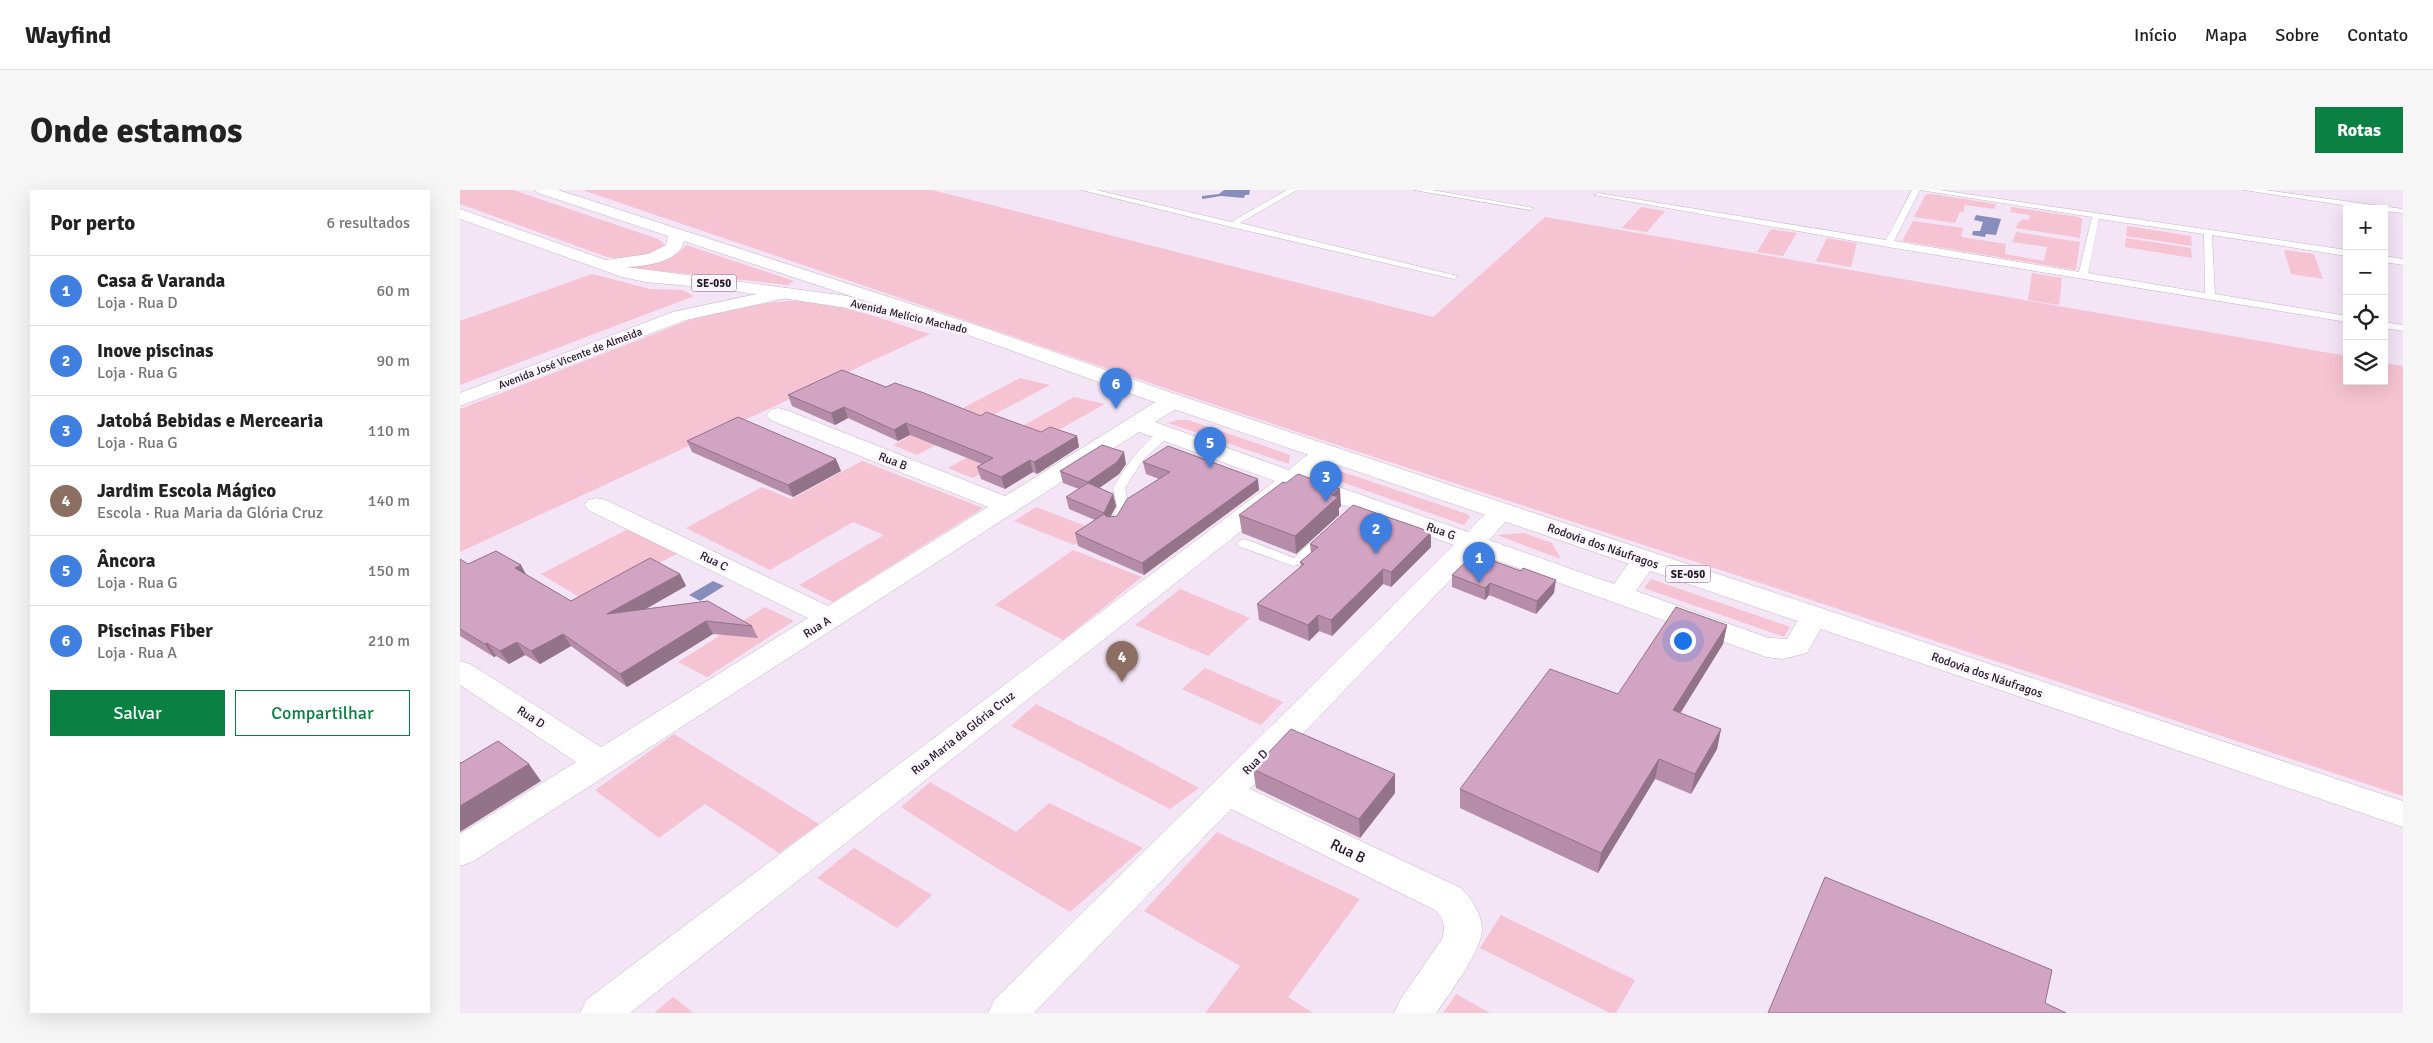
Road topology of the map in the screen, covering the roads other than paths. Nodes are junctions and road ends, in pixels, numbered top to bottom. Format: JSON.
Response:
{"nodes":[{"id":1,"x":1086,"y":190,"type":"edge"},
{"id":2,"x":1129,"y":190,"type":"edge"},
{"id":3,"x":1293,"y":190,"type":"edge"},
{"id":4,"x":1418,"y":190,"type":"edge"},
{"id":5,"x":1916,"y":190,"type":"edge"},
{"id":6,"x":1924,"y":190,"type":"edge"},
{"id":7,"x":2248,"y":190,"type":"edge"},
{"id":8,"x":555,"y":192,"type":"edge"},
{"id":9,"x":1598,"y":195,"type":"dead end"},
{"id":10,"x":1113,"y":197,"type":"junction"},
{"id":11,"x":1530,"y":208,"type":"dead end"},
{"id":12,"x":2403,"y":211,"type":"edge"},
{"id":13,"x":460,"y":214,"type":"edge"},
{"id":14,"x":2096,"y":216,"type":"junction"},
{"id":15,"x":1231,"y":225,"type":"junction"},
{"id":16,"x":2208,"y":233,"type":"junction"},
{"id":17,"x":677,"y":235,"type":"junction"},
{"id":18,"x":1888,"y":244,"type":"junction"},
{"id":19,"x":2343,"y":252,"type":"edge"},
{"id":20,"x":2388,"y":260,"type":"edge"},
{"id":21,"x":2403,"y":262,"type":"edge"},
{"id":22,"x":602,"y":264,"type":"junction"},
{"id":23,"x":810,"y":276,"type":"junction"},
{"id":24,"x":1454,"y":276,"type":"dead end"},
{"id":25,"x":2083,"y":276,"type":"junction"},
{"id":26,"x":722,"y":284,"type":"junction"},
{"id":27,"x":785,"y":293,"type":"junction"},
{"id":28,"x":2210,"y":296,"type":"junction"},
{"id":29,"x":680,"y":316,"type":"junction"},
{"id":30,"x":2343,"y":318,"type":"edge"},
{"id":31,"x":2388,"y":326,"type":"edge"},
{"id":32,"x":2403,"y":328,"type":"edge"},
{"id":33,"x":975,"y":331,"type":"junction"},
{"id":34,"x":460,"y":400,"type":"edge"},
{"id":35,"x":1173,"y":401,"type":"junction"},
{"id":36,"x":778,"y":416,"type":"dead end"},
{"id":37,"x":1138,"y":424,"type":"junction"},
{"id":38,"x":1166,"y":433,"type":"junction"},
{"id":39,"x":1326,"y":453,"type":"junction"},
{"id":40,"x":1293,"y":478,"type":"junction"},
{"id":41,"x":597,"y":505,"type":"dead end"},
{"id":42,"x":1008,"y":506,"type":"junction"},
{"id":43,"x":1502,"y":512,"type":"junction"},
{"id":44,"x":1114,"y":524,"type":"edge"},
{"id":45,"x":1333,"y":529,"type":"edge"},
{"id":46,"x":1472,"y":542,"type":"junction"},
{"id":47,"x":1243,"y":543,"type":"dead end"},
{"id":48,"x":1645,"y":560,"type":"junction"},
{"id":49,"x":1620,"y":595,"type":"junction"},
{"id":50,"x":1814,"y":616,"type":"junction"},
{"id":51,"x":830,"y":618,"type":"junction"},
{"id":52,"x":460,"y":671,"type":"edge"},
{"id":53,"x":601,"y":763,"type":"junction"},
{"id":54,"x":1226,"y":792,"type":"junction"},
{"id":55,"x":2403,"y":814,"type":"edge"},
{"id":56,"x":460,"y":852,"type":"edge"},
{"id":57,"x":600,"y":1013,"type":"edge"},
{"id":58,"x":1008,"y":1013,"type":"edge"},
{"id":59,"x":1414,"y":1013,"type":"edge"}],
"edges":[{"from":1,"to":10,"type":"lane"},
{"from":2,"to":10,"type":"lane"},
{"from":3,"to":15,"type":"lane"},
{"from":4,"to":11,"type":"lane"},
{"from":5,"to":18,"type":"lane"},
{"from":6,"to":14,"type":"lane"},
{"from":7,"to":12,"type":"lane"},
{"from":8,"to":17,"type":"street","name":"Avenida Melício Machado","number":"SE-050"},
{"from":9,"to":18,"type":"lane"},
{"from":10,"to":15,"type":"lane"},
{"from":13,"to":22,"type":"street","name":"Avenida Melício Machado","number":"SE-050"},
{"from":14,"to":16,"type":"lane"},
{"from":14,"to":25,"type":"lane"},
{"from":15,"to":24,"type":"lane"},
{"from":16,"to":19,"type":"lane"},
{"from":16,"to":28,"type":"lane"},
{"from":17,"to":22,"type":"street"},
{"from":17,"to":23,"type":"street","name":"Avenida Melício Machado","number":"SE-050"},
{"from":18,"to":25,"type":"lane"},
{"from":20,"to":21,"type":"lane"},
{"from":22,"to":26,"type":"street","name":"Avenida Melício Machado","number":"SE-050"},
{"from":23,"to":27,"type":"street"},
{"from":23,"to":33,"type":"street","name":"Avenida Melício Machado","number":"SE-050"},
{"from":25,"to":28,"type":"lane"},
{"from":26,"to":27,"type":"street","name":"Avenida Melício Machado","number":"SE-050"},
{"from":26,"to":29,"type":"street"},
{"from":27,"to":29,"type":"street"},
{"from":27,"to":33,"type":"street","name":"Avenida Melício Machado","number":"SE-050"},
{"from":28,"to":30,"type":"lane"},
{"from":29,"to":34,"type":"street","name":"Avenida José Vicente de Almeida"},
{"from":31,"to":32,"type":"lane"},
{"from":33,"to":35,"type":"street","name":"Rodovia dos Náufragos","number":"SE-050"},
{"from":35,"to":37,"type":"street","name":"Rua A"},
{"from":35,"to":39,"type":"street","name":"Rodovia dos Náufragos","number":"SE-050"},
{"from":36,"to":42,"type":"street","name":"Rua B"},
{"from":37,"to":38,"type":"street","name":"Rua G"},
{"from":37,"to":42,"type":"street","name":"Rua A"},
{"from":38,"to":40,"type":"street","name":"Rua G"},
{"from":38,"to":44,"type":"lane"},
{"from":39,"to":40,"type":"street","name":"Rua Maria da Glória Cruz"},
{"from":39,"to":43,"type":"street","name":"Rodovia dos Náufragos","number":"SE-050"},
{"from":40,"to":46,"type":"street","name":"Rua G"},
{"from":40,"to":57,"type":"street","name":"Rua Maria da Glória Cruz"},
{"from":41,"to":51,"type":"street","name":"Rua C"},
{"from":42,"to":51,"type":"street","name":"Rua A"},
{"from":43,"to":46,"type":"street","name":"Rua D"},
{"from":43,"to":48,"type":"street","name":"Rodovia dos Náufragos","number":"SE-050"},
{"from":45,"to":47,"type":"lane"},
{"from":46,"to":49,"type":"street","name":"Rua G"},
{"from":46,"to":54,"type":"street","name":"Rua D"},
{"from":48,"to":49,"type":"street"},
{"from":48,"to":50,"type":"street","name":"Rodovia dos Náufragos","number":"SE-050"},
{"from":49,"to":50,"type":"street","name":"Rua G"},
{"from":50,"to":55,"type":"street","name":"Rodovia dos Náufragos","number":"SE-050"},
{"from":51,"to":53,"type":"street","name":"Rua A"},
{"from":52,"to":53,"type":"street","name":"Rua D"},
{"from":53,"to":56,"type":"street","name":"Rua A"},
{"from":54,"to":58,"type":"street","name":"Rua D"},
{"from":54,"to":59,"type":"street","name":"Rua B"}]}
